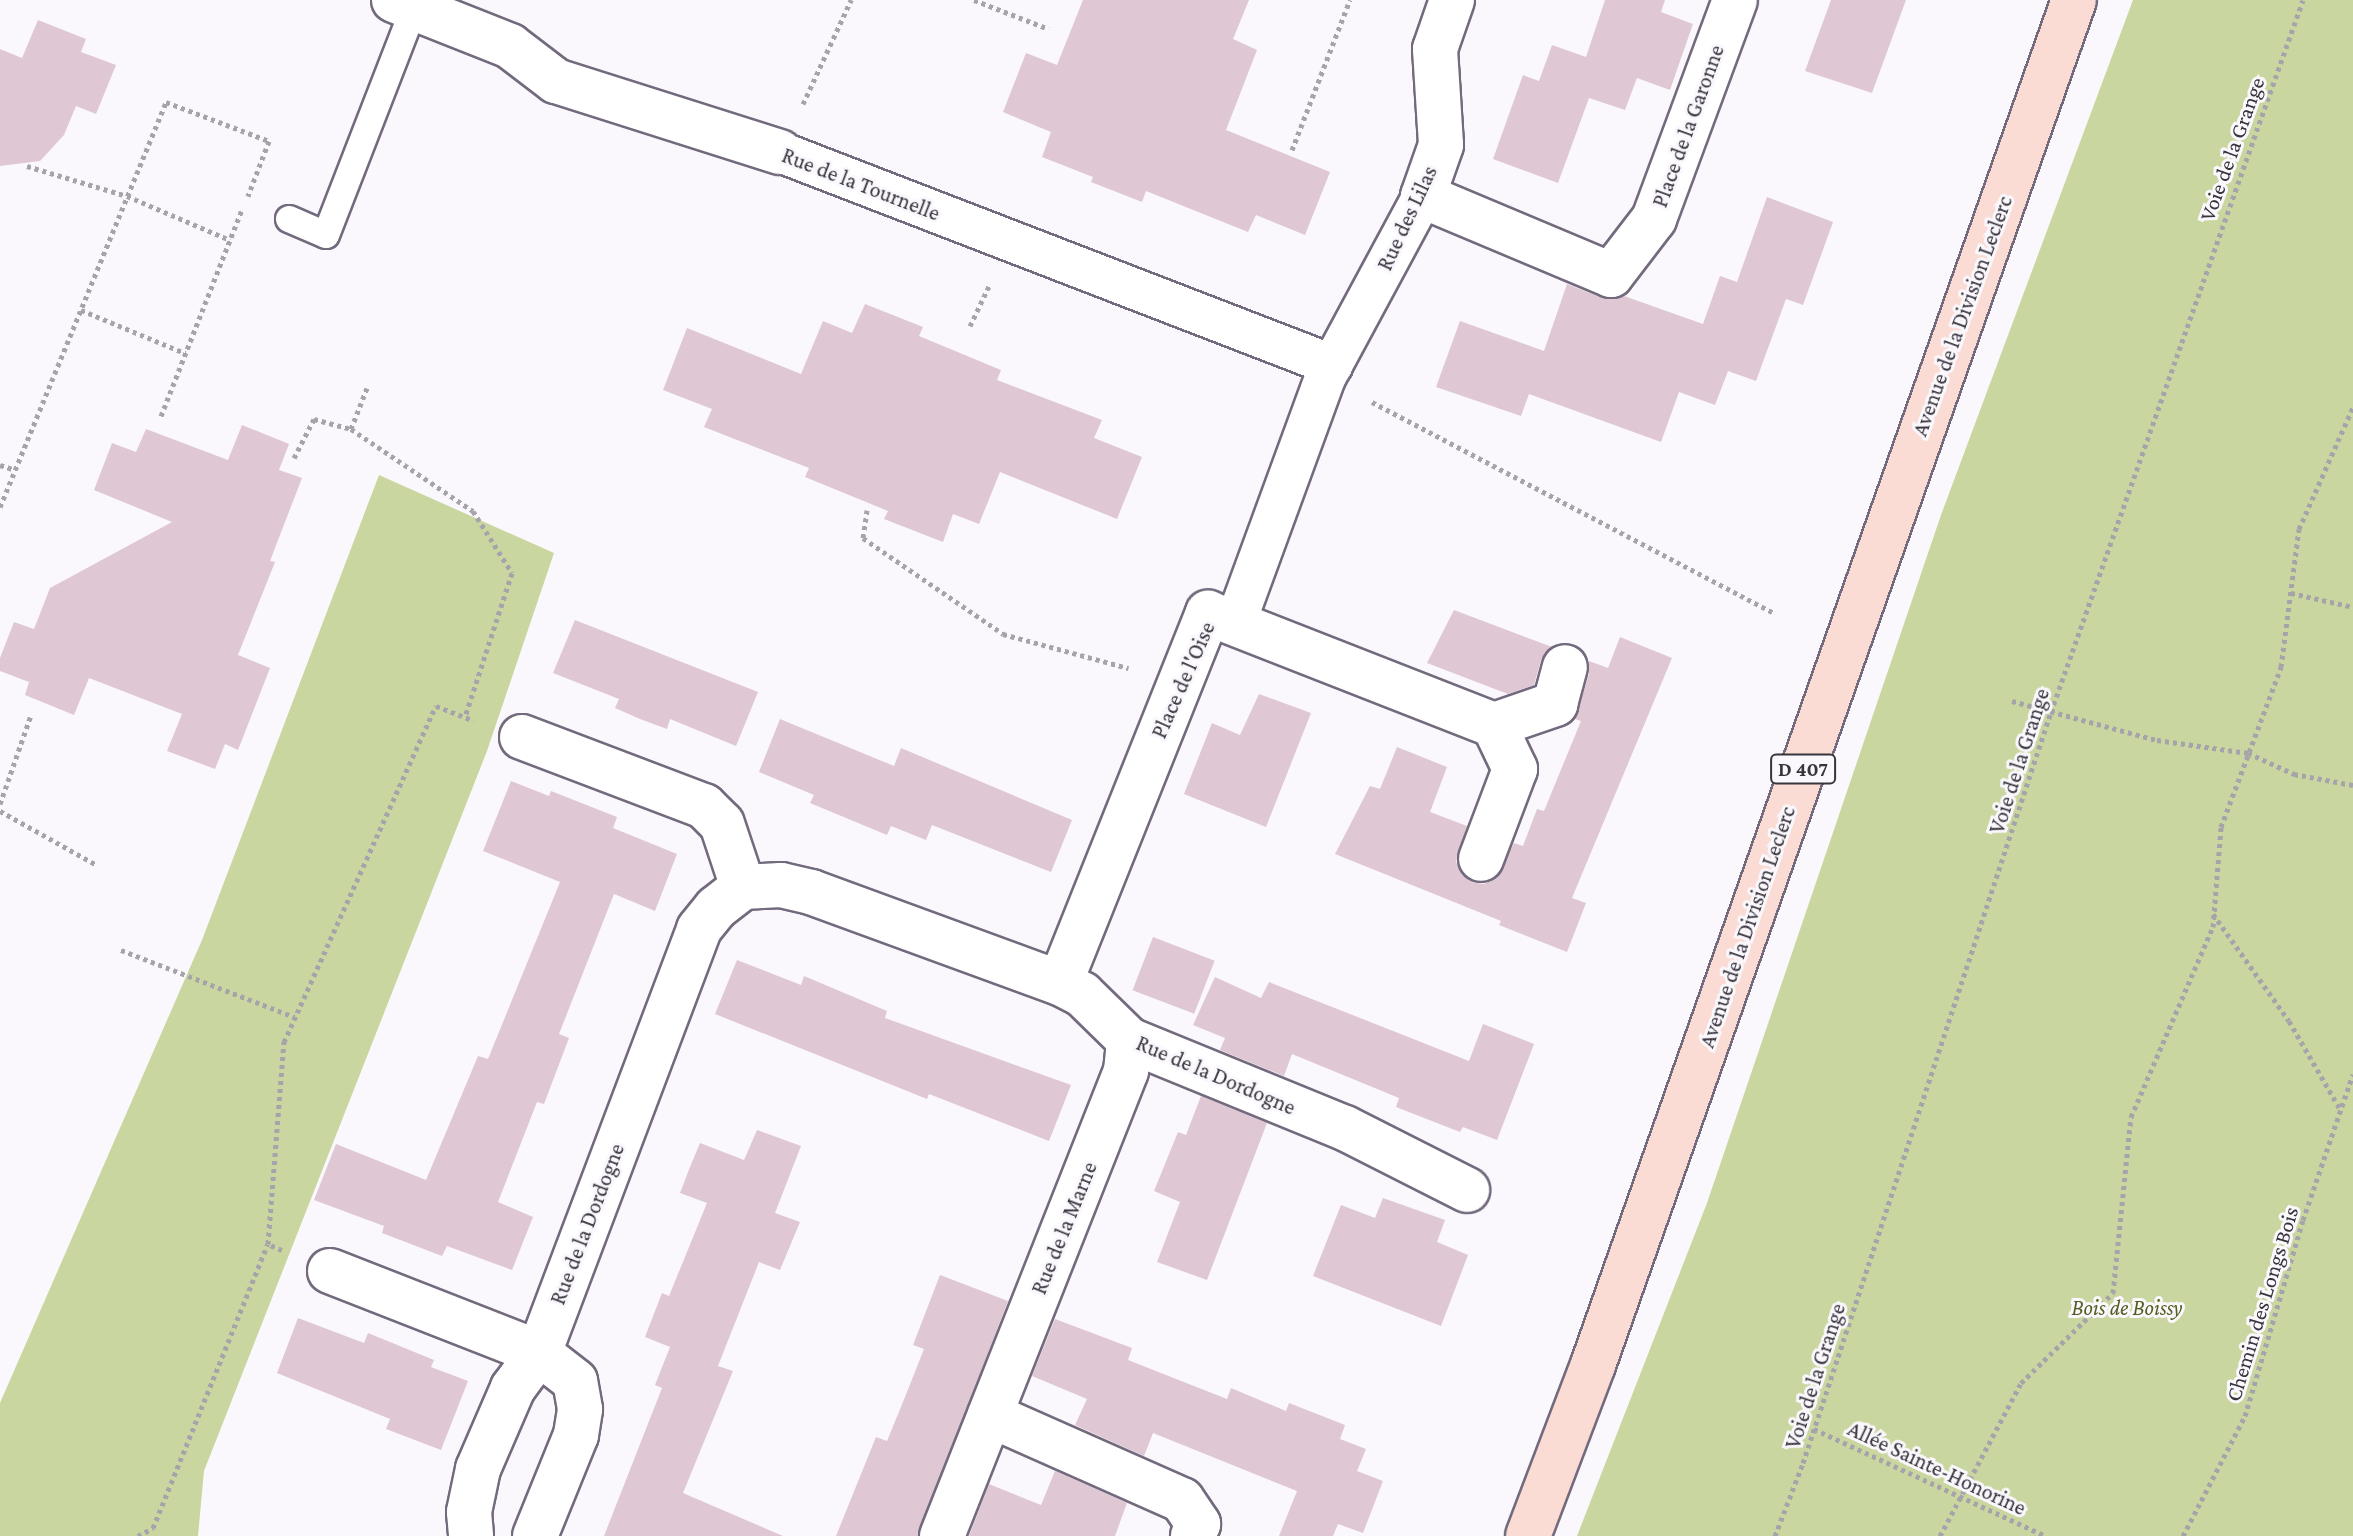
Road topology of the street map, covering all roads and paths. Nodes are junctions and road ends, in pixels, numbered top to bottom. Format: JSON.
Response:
{"nodes":[{"id":1,"x":851,"y":0,"type":"edge"},
{"id":2,"x":974,"y":0,"type":"edge"},
{"id":3,"x":1350,"y":0,"type":"edge"},
{"id":4,"x":1452,"y":0,"type":"edge"},
{"id":5,"x":1735,"y":0,"type":"edge"},
{"id":6,"x":2074,"y":0,"type":"edge"},
{"id":7,"x":2303,"y":0,"type":"edge"},
{"id":8,"x":404,"y":4,"type":"edge"},
{"id":9,"x":1049,"y":29,"type":"dead end"},
{"id":10,"x":1292,"y":150,"type":"dead end"},
{"id":11,"x":780,"y":152,"type":"junction"},
{"id":12,"x":27,"y":166,"type":"dead end"},
{"id":13,"x":127,"y":196,"type":"junction"},
{"id":14,"x":1423,"y":196,"type":"junction"},
{"id":15,"x":289,"y":219,"type":"dead end"},
{"id":16,"x":230,"y":240,"type":"junction"},
{"id":17,"x":81,"y":310,"type":"junction"},
{"id":18,"x":185,"y":353,"type":"junction"},
{"id":19,"x":1329,"y":371,"type":"junction"},
{"id":20,"x":367,"y":388,"type":"dead end"},
{"id":21,"x":2353,"y":407,"type":"edge"},
{"id":22,"x":161,"y":416,"type":"dead end"},
{"id":23,"x":351,"y":429,"type":"junction"},
{"id":24,"x":294,"y":458,"type":"dead end"},
{"id":25,"x":0,"y":465,"type":"edge"},
{"id":26,"x":15,"y":470,"type":"junction"},
{"id":27,"x":0,"y":507,"type":"edge"},
{"id":28,"x":867,"y":510,"type":"dead end"},
{"id":29,"x":2291,"y":593,"type":"junction"},
{"id":30,"x":2353,"y":607,"type":"edge"},
{"id":31,"x":1772,"y":612,"type":"dead end"},
{"id":32,"x":1235,"y":624,"type":"junction"},
{"id":33,"x":1565,"y":667,"type":"dead end"},
{"id":34,"x":1179,"y":682,"type":"junction"},
{"id":35,"x":2012,"y":701,"type":"dead end"},
{"id":36,"x":2051,"y":712,"type":"junction"},
{"id":37,"x":31,"y":715,"type":"dead end"},
{"id":38,"x":465,"y":717,"type":"junction"},
{"id":39,"x":1494,"y":725,"type":"junction"},
{"id":40,"x":522,"y":737,"type":"joint"},
{"id":41,"x":2248,"y":753,"type":"junction"},
{"id":42,"x":2353,"y":785,"type":"edge"},
{"id":43,"x":0,"y":804,"type":"edge"},
{"id":44,"x":0,"y":811,"type":"edge"},
{"id":45,"x":1481,"y":859,"type":"dead end"},
{"id":46,"x":95,"y":864,"type":"dead end"},
{"id":47,"x":743,"y":887,"type":"junction"},
{"id":48,"x":2213,"y":914,"type":"junction"},
{"id":49,"x":121,"y":950,"type":"dead end"},
{"id":50,"x":1060,"y":983,"type":"junction"},
{"id":51,"x":295,"y":1017,"type":"junction"},
{"id":52,"x":1129,"y":1040,"type":"junction"},
{"id":53,"x":2353,"y":1074,"type":"edge"},
{"id":54,"x":2341,"y":1110,"type":"junction"},
{"id":55,"x":1467,"y":1190,"type":"dead end"},
{"id":56,"x":268,"y":1244,"type":"junction"},
{"id":57,"x":330,"y":1271,"type":"joint"},
{"id":58,"x":539,"y":1353,"type":"junction"},
{"id":59,"x":990,"y":1415,"type":"junction"},
{"id":60,"x":1814,"y":1429,"type":"junction"},
{"id":61,"x":1958,"y":1495,"type":"junction"},
{"id":62,"x":138,"y":1536,"type":"edge"},
{"id":63,"x":471,"y":1536,"type":"edge"},
{"id":64,"x":535,"y":1536,"type":"edge"},
{"id":65,"x":942,"y":1536,"type":"edge"},
{"id":66,"x":1193,"y":1536,"type":"edge"},
{"id":67,"x":1528,"y":1536,"type":"edge"},
{"id":68,"x":1775,"y":1536,"type":"edge"},
{"id":69,"x":1940,"y":1536,"type":"edge"},
{"id":70,"x":2046,"y":1536,"type":"edge"},
{"id":71,"x":2183,"y":1536,"type":"edge"}],
"edges":[{"from":1,"to":11,"type":"path"},
{"from":2,"to":9,"type":"path"},
{"from":3,"to":10,"type":"path"},
{"from":4,"to":14,"type":"street","name":"Rue des Lilas"},
{"from":5,"to":14,"type":"street","name":"Place de la Garonne"},
{"from":6,"to":67,"type":"main road","name":"Avenue de la Division Leclerc","number":"D 407"},
{"from":7,"to":36,"type":"path","name":"Voie de la Grange"},
{"from":8,"to":11,"type":"street","name":"Rue de la Tournelle"},
{"from":8,"to":15,"type":"lane"},
{"from":11,"to":19,"type":"street","name":"Rue de la Tournelle"},
{"from":12,"to":13,"type":"path"},
{"from":13,"to":16,"type":"path"},
{"from":13,"to":16,"type":"path"},
{"from":13,"to":17,"type":"path"},
{"from":14,"to":19,"type":"street","name":"Rue des Lilas"},
{"from":16,"to":18,"type":"path"},
{"from":17,"to":18,"type":"path"},
{"from":17,"to":26,"type":"path"},
{"from":18,"to":22,"type":"path"},
{"from":19,"to":31,"type":"path"},
{"from":19,"to":32,"type":"street","name":"Rue des Lilas"},
{"from":20,"to":23,"type":"path"},
{"from":21,"to":29,"type":"path"},
{"from":23,"to":24,"type":"path"},
{"from":23,"to":38,"type":"path"},
{"from":25,"to":26,"type":"path"},
{"from":26,"to":27,"type":"path"},
{"from":28,"to":34,"type":"path"},
{"from":29,"to":30,"type":"path"},
{"from":29,"to":41,"type":"path"},
{"from":32,"to":34,"type":"street","name":"Place de l'Oise"},
{"from":32,"to":39,"type":"street","name":"Place de l'Oise"},
{"from":33,"to":39,"type":"street"},
{"from":34,"to":50,"type":"street","name":"Place de l'Oise"},
{"from":35,"to":36,"type":"path"},
{"from":36,"to":41,"type":"path"},
{"from":36,"to":60,"type":"path","name":"Voie de la Grange"},
{"from":37,"to":43,"type":"path"},
{"from":38,"to":40,"type":"path"},
{"from":38,"to":51,"type":"path"},
{"from":39,"to":45,"type":"street"},
{"from":40,"to":47,"type":"street"},
{"from":41,"to":42,"type":"path"},
{"from":41,"to":48,"type":"path"},
{"from":44,"to":46,"type":"path"},
{"from":47,"to":50,"type":"street","name":"Rue de la Dordogne"},
{"from":47,"to":58,"type":"street","name":"Rue de la Dordogne"},
{"from":48,"to":54,"type":"path"},
{"from":48,"to":61,"type":"path"},
{"from":49,"to":51,"type":"path"},
{"from":50,"to":52,"type":"street","name":"Rue de la Dordogne"},
{"from":51,"to":56,"type":"path"},
{"from":52,"to":55,"type":"street","name":"Rue de la Dordogne"},
{"from":52,"to":59,"type":"street","name":"Rue de la Marne"},
{"from":53,"to":54,"type":"path","name":"Chemin des Longs Bois"},
{"from":54,"to":71,"type":"path","name":"Chemin des Longs Bois"},
{"from":56,"to":57,"type":"path"},
{"from":56,"to":62,"type":"path"},
{"from":57,"to":58,"type":"street"},
{"from":58,"to":63,"type":"street","name":"Rue de la Dordogne"},
{"from":58,"to":64,"type":"street"},
{"from":59,"to":65,"type":"street","name":"Rue de la Marne"},
{"from":59,"to":66,"type":"street"},
{"from":60,"to":61,"type":"path","name":"Allée Sainte-Honorine"},
{"from":60,"to":68,"type":"path","name":"Voie de la Grange"},
{"from":61,"to":69,"type":"path"},
{"from":61,"to":70,"type":"path","name":"Allée Sainte-Honorine"}]}
